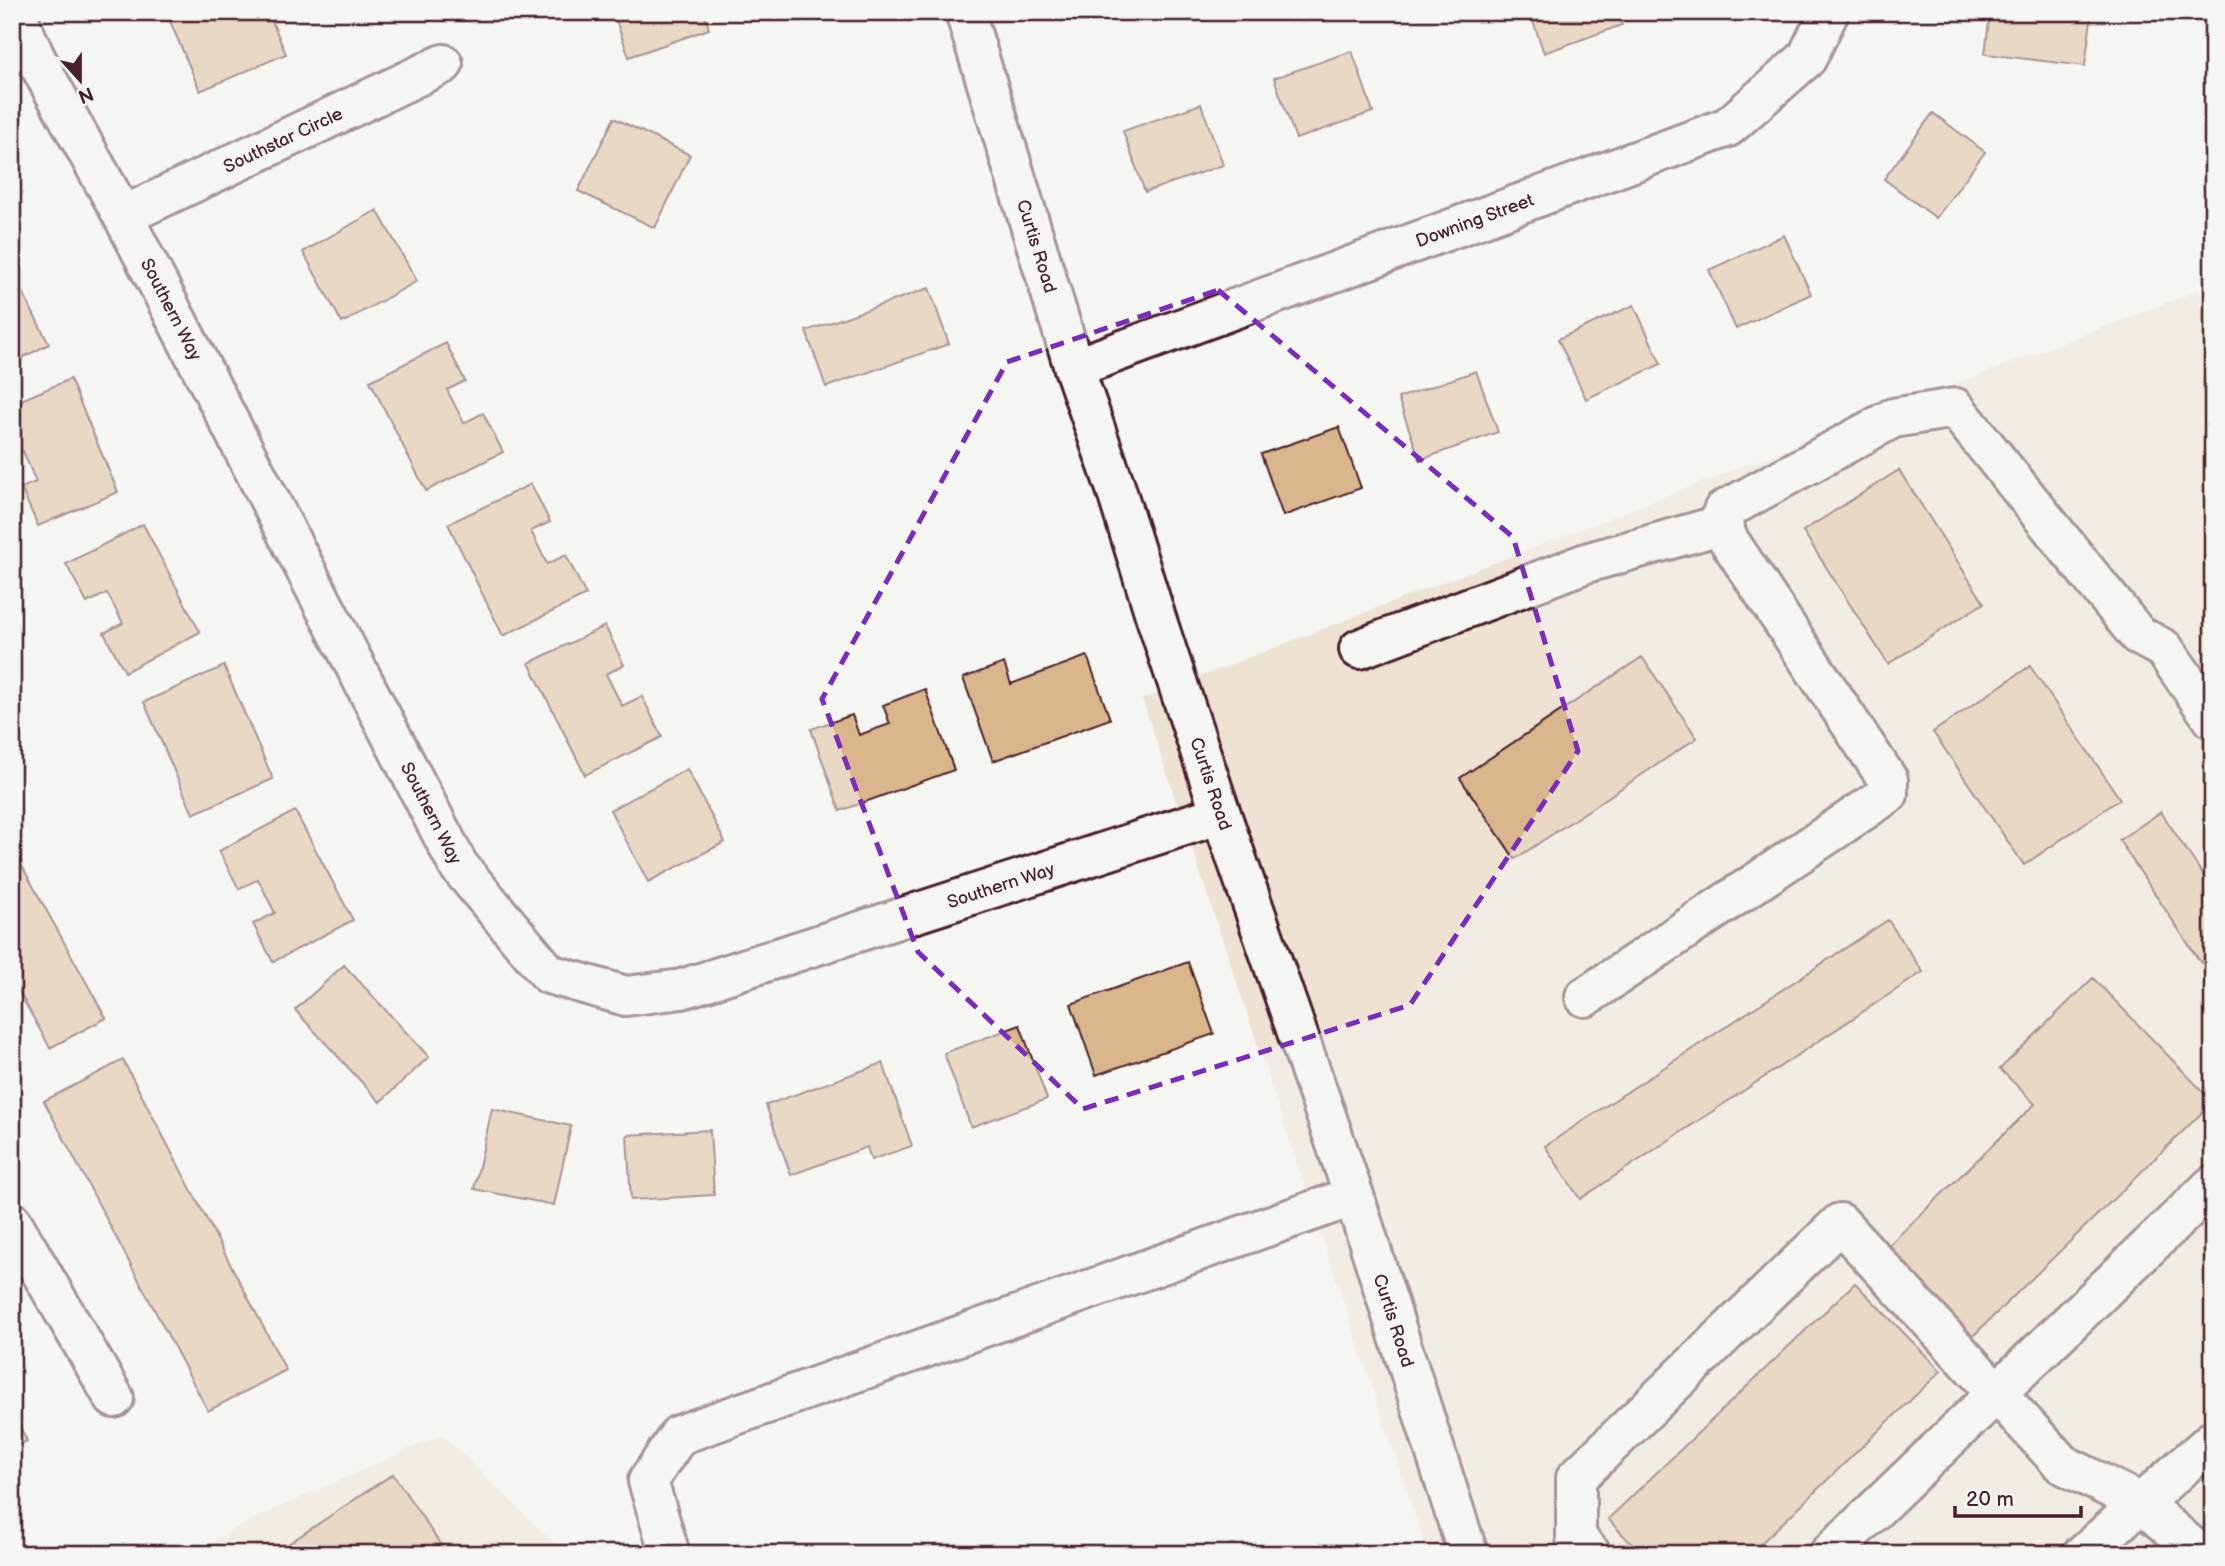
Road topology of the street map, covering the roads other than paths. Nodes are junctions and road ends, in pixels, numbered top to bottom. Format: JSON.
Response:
{"nodes":[{"id":1,"x":15,"y":12,"type":"edge"},
{"id":2,"x":965,"y":12,"type":"edge"},
{"id":3,"x":1829,"y":12,"type":"edge"},
{"id":4,"x":443,"y":64,"type":"dead end"},
{"id":5,"x":122,"y":216,"type":"junction"},
{"id":6,"x":1074,"y":368,"type":"junction"},
{"id":7,"x":1724,"y":524,"type":"junction"},
{"id":8,"x":1360,"y":649,"type":"dead end"},
{"id":9,"x":2213,"y":719,"type":"edge"},
{"id":10,"x":1221,"y":814,"type":"junction"},
{"id":11,"x":1585,"y":998,"type":"dead end"},
{"id":12,"x":2213,"y":1185,"type":"edge"},
{"id":13,"x":1354,"y":1196,"type":"junction"},
{"id":14,"x":12,"y":1222,"type":"edge"},
{"id":15,"x":1994,"y":1394,"type":"junction"},
{"id":16,"x":114,"y":1398,"type":"dead end"},
{"id":17,"x":2213,"y":1440,"type":"edge"},
{"id":18,"x":2141,"y":1503,"type":"junction"},
{"id":19,"x":670,"y":1554,"type":"edge"},
{"id":20,"x":1468,"y":1554,"type":"edge"},
{"id":21,"x":1591,"y":1554,"type":"edge"},
{"id":22,"x":1829,"y":1554,"type":"edge"},
{"id":23,"x":2083,"y":1554,"type":"edge"},
{"id":24,"x":2200,"y":1554,"type":"edge"}],
"edges":[{"from":1,"to":5,"type":"street","name":"Southern Way"},
{"from":2,"to":6,"type":"street","name":"Curtis Road"},
{"from":3,"to":6,"type":"street","name":"Downing Street"},
{"from":4,"to":5,"type":"street","name":"Southstar Circle"},
{"from":5,"to":10,"type":"street","name":"Southern Way"},
{"from":6,"to":10,"type":"street","name":"Curtis Road"},
{"from":7,"to":8,"type":"street"},
{"from":7,"to":9,"type":"street"},
{"from":7,"to":11,"type":"street"},
{"from":10,"to":13,"type":"street","name":"Curtis Road"},
{"from":12,"to":15,"type":"street"},
{"from":13,"to":19,"type":"street"},
{"from":13,"to":20,"type":"street","name":"Curtis Road"},
{"from":14,"to":16,"type":"street"},
{"from":15,"to":18,"type":"street"},
{"from":15,"to":21,"type":"street"},
{"from":15,"to":22,"type":"street"},
{"from":17,"to":18,"type":"street"},
{"from":18,"to":23,"type":"street"},
{"from":18,"to":24,"type":"street"}]}
